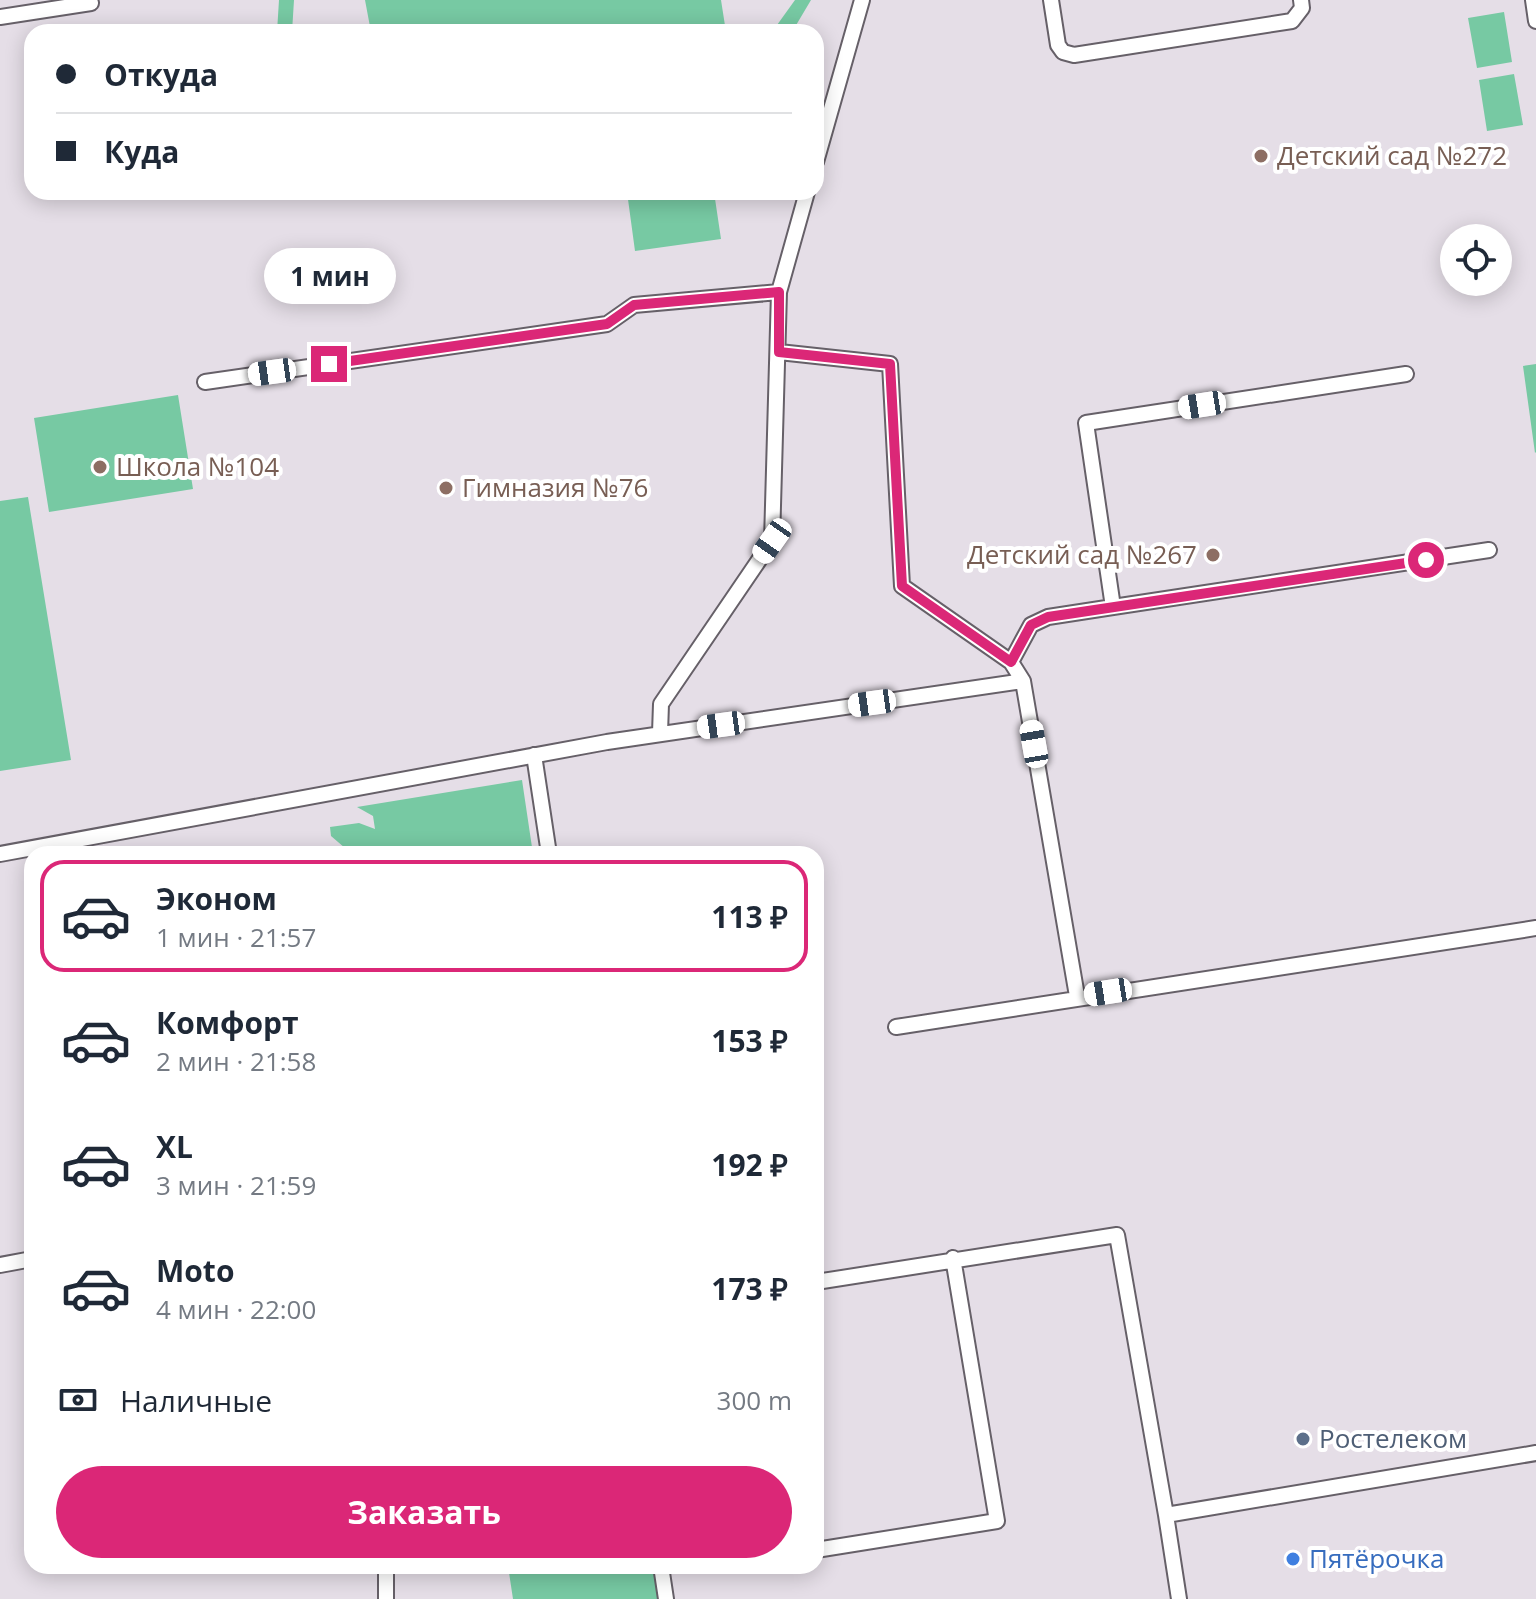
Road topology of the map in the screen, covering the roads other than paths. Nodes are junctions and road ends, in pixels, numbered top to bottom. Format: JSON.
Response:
{"nodes":[{"id":1,"x":862,"y":0,"type":"edge"},
{"id":2,"x":1051,"y":0,"type":"edge"},
{"id":3,"x":1301,"y":0,"type":"edge"},
{"id":4,"x":1533,"y":0,"type":"edge"},
{"id":5,"x":91,"y":3,"type":"dead end"},
{"id":6,"x":0,"y":17,"type":"edge"},
{"id":7,"x":1536,"y":21,"type":"edge"},
{"id":8,"x":824,"y":134,"type":"edge"},
{"id":9,"x":805,"y":200,"type":"edge"},
{"id":10,"x":779,"y":292,"type":"junction"},
{"id":11,"x":779,"y":352,"type":"junction"},
{"id":12,"x":1406,"y":374,"type":"dead end"},
{"id":13,"x":205,"y":382,"type":"dead end"},
{"id":14,"x":1489,"y":550,"type":"dead end"},
{"id":15,"x":1113,"y":607,"type":"junction"},
{"id":16,"x":1011,"y":662,"type":"junction"},
{"id":17,"x":1023,"y":681,"type":"junction"},
{"id":18,"x":660,"y":733,"type":"junction"},
{"id":19,"x":534,"y":755,"type":"junction"},
{"id":20,"x":43,"y":846,"type":"edge"},
{"id":21,"x":548,"y":846,"type":"edge"},
{"id":22,"x":24,"y":850,"type":"edge"},
{"id":23,"x":0,"y":854,"type":"edge"},
{"id":24,"x":1536,"y":928,"type":"edge"},
{"id":25,"x":1077,"y":996,"type":"junction"},
{"id":26,"x":896,"y":1027,"type":"dead end"},
{"id":27,"x":953,"y":1258,"type":"junction"},
{"id":28,"x":24,"y":1260,"type":"edge"},
{"id":29,"x":0,"y":1265,"type":"edge"},
{"id":30,"x":824,"y":1281,"type":"edge"},
{"id":31,"x":1536,"y":1453,"type":"edge"},
{"id":32,"x":1166,"y":1515,"type":"junction"},
{"id":33,"x":824,"y":1549,"type":"edge"},
{"id":34,"x":386,"y":1574,"type":"edge"},
{"id":35,"x":662,"y":1574,"type":"edge"},
{"id":36,"x":386,"y":1599,"type":"edge"},
{"id":37,"x":666,"y":1599,"type":"edge"},
{"id":38,"x":1179,"y":1599,"type":"edge"}],
"edges":[{"from":1,"to":8,"type":"lane"},
{"from":2,"to":3,"type":"lane"},
{"from":4,"to":7,"type":"lane"},
{"from":5,"to":6,"type":"lane"},
{"from":9,"to":10,"type":"lane"},
{"from":10,"to":11,"type":"lane"},
{"from":10,"to":13,"type":"lane"},
{"from":11,"to":16,"type":"lane"},
{"from":11,"to":18,"type":"lane"},
{"from":12,"to":15,"type":"lane"},
{"from":14,"to":15,"type":"lane"},
{"from":15,"to":16,"type":"lane"},
{"from":16,"to":17,"type":"lane"},
{"from":17,"to":18,"type":"lane"},
{"from":17,"to":25,"type":"lane"},
{"from":18,"to":19,"type":"lane"},
{"from":19,"to":20,"type":"lane"},
{"from":19,"to":21,"type":"lane"},
{"from":22,"to":23,"type":"lane"},
{"from":24,"to":25,"type":"lane"},
{"from":25,"to":26,"type":"lane"},
{"from":27,"to":30,"type":"lane"},
{"from":27,"to":32,"type":"lane"},
{"from":27,"to":33,"type":"lane"},
{"from":28,"to":29,"type":"lane"},
{"from":31,"to":32,"type":"lane"},
{"from":32,"to":38,"type":"lane"},
{"from":34,"to":36,"type":"lane"},
{"from":35,"to":37,"type":"lane"}]}
